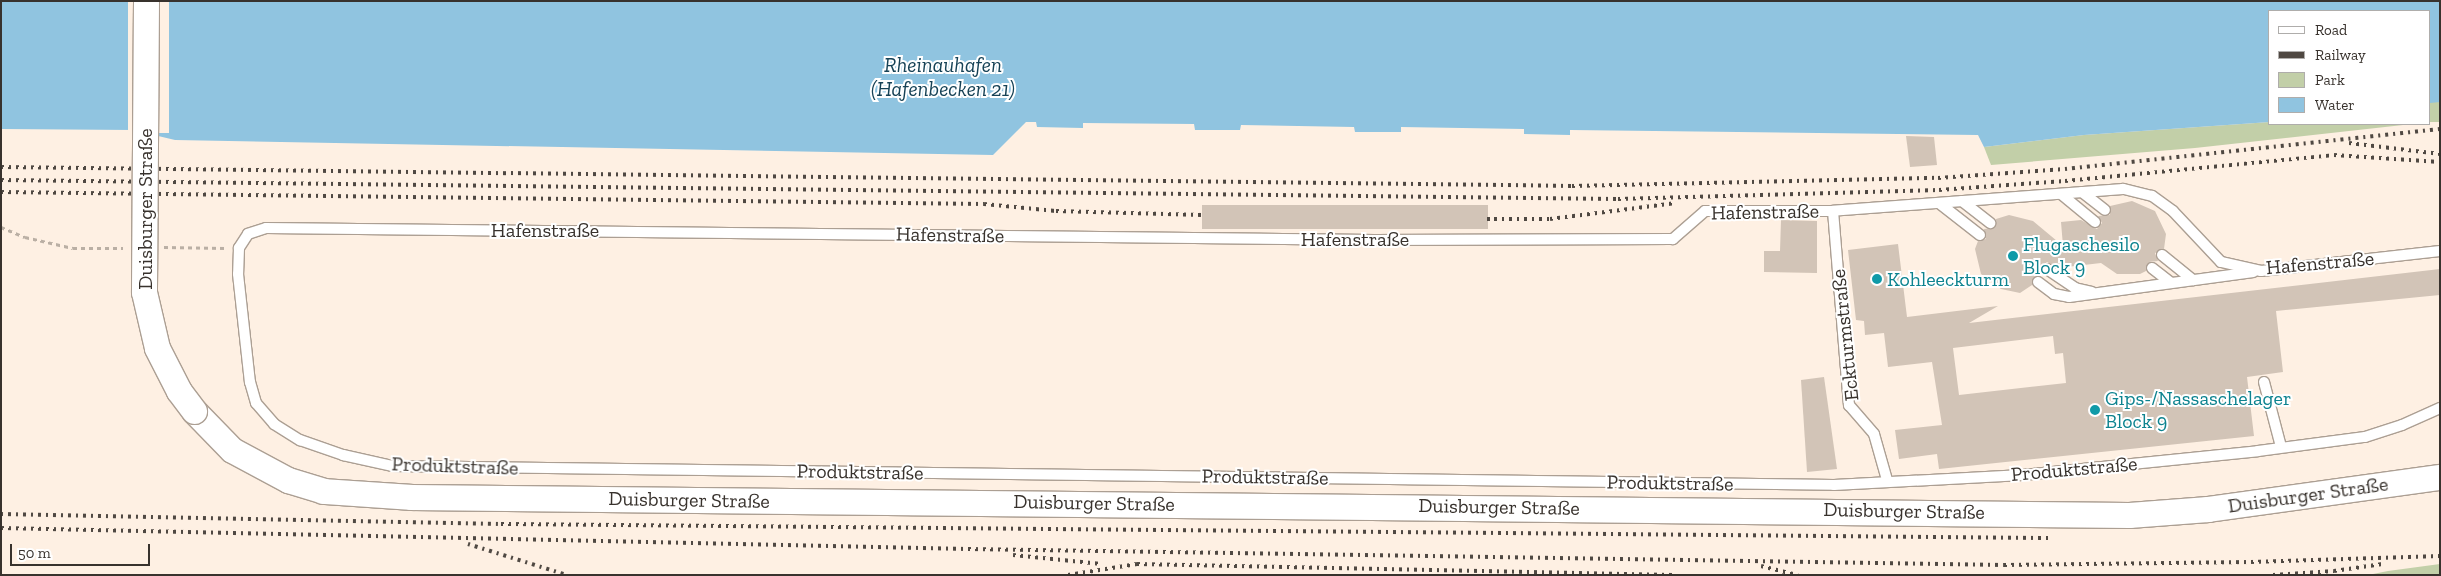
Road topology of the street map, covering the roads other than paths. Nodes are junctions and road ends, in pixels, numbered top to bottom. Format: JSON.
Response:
{"nodes":[{"id":1,"x":146,"y":1,"type":"edge"},
{"id":2,"x":2082,"y":192,"type":"junction"},
{"id":3,"x":2061,"y":194,"type":"junction"},
{"id":4,"x":1962,"y":201,"type":"junction"},
{"id":5,"x":1939,"y":203,"type":"junction"},
{"id":6,"x":2105,"y":210,"type":"dead end"},
{"id":7,"x":1833,"y":211,"type":"junction"},
{"id":8,"x":2095,"y":222,"type":"dead end"},
{"id":9,"x":1990,"y":223,"type":"dead end"},
{"id":10,"x":1980,"y":235,"type":"dead end"},
{"id":11,"x":238,"y":248,"type":"joint"},
{"id":12,"x":2440,"y":251,"type":"edge"},
{"id":13,"x":2162,"y":255,"type":"dead end"},
{"id":14,"x":2152,"y":268,"type":"dead end"},
{"id":15,"x":2047,"y":269,"type":"dead end"},
{"id":16,"x":2261,"y":271,"type":"junction"},
{"id":17,"x":2193,"y":280,"type":"junction"},
{"id":18,"x":2038,"y":282,"type":"dead end"},
{"id":19,"x":2171,"y":283,"type":"junction"},
{"id":20,"x":2098,"y":293,"type":"junction"},
{"id":21,"x":2264,"y":382,"type":"dead end"},
{"id":22,"x":2440,"y":408,"type":"edge"},
{"id":23,"x":2281,"y":447,"type":"junction"},
{"id":24,"x":2440,"y":477,"type":"edge"},
{"id":25,"x":1887,"y":480,"type":"junction"}],
"edges":[{"from":1,"to":24,"type":"street","name":"Duisburger Straße","bridge":true},
{"from":2,"to":3,"type":"lane","name":"Hafenstraße"},
{"from":2,"to":6,"type":"lane"},
{"from":2,"to":16,"type":"lane","name":"Hafenstraße"},
{"from":3,"to":4,"type":"lane","name":"Hafenstraße"},
{"from":3,"to":8,"type":"lane"},
{"from":4,"to":5,"type":"lane","name":"Hafenstraße"},
{"from":4,"to":9,"type":"lane"},
{"from":5,"to":7,"type":"lane","name":"Hafenstraße"},
{"from":5,"to":10,"type":"lane"},
{"from":7,"to":11,"type":"lane","name":"Hafenstraße"},
{"from":7,"to":25,"type":"lane","name":"Eckturmstraße"},
{"from":11,"to":25,"type":"lane","name":"Produktstraße"},
{"from":12,"to":16,"type":"lane","name":"Hafenstraße"},
{"from":13,"to":17,"type":"lane"},
{"from":14,"to":19,"type":"lane"},
{"from":15,"to":20,"type":"lane"},
{"from":16,"to":17,"type":"lane"},
{"from":17,"to":19,"type":"lane"},
{"from":18,"to":20,"type":"lane"},
{"from":19,"to":20,"type":"lane"},
{"from":21,"to":23,"type":"lane"},
{"from":22,"to":23,"type":"lane","name":"Produktstraße"},
{"from":23,"to":25,"type":"lane","name":"Produktstraße"}]}
